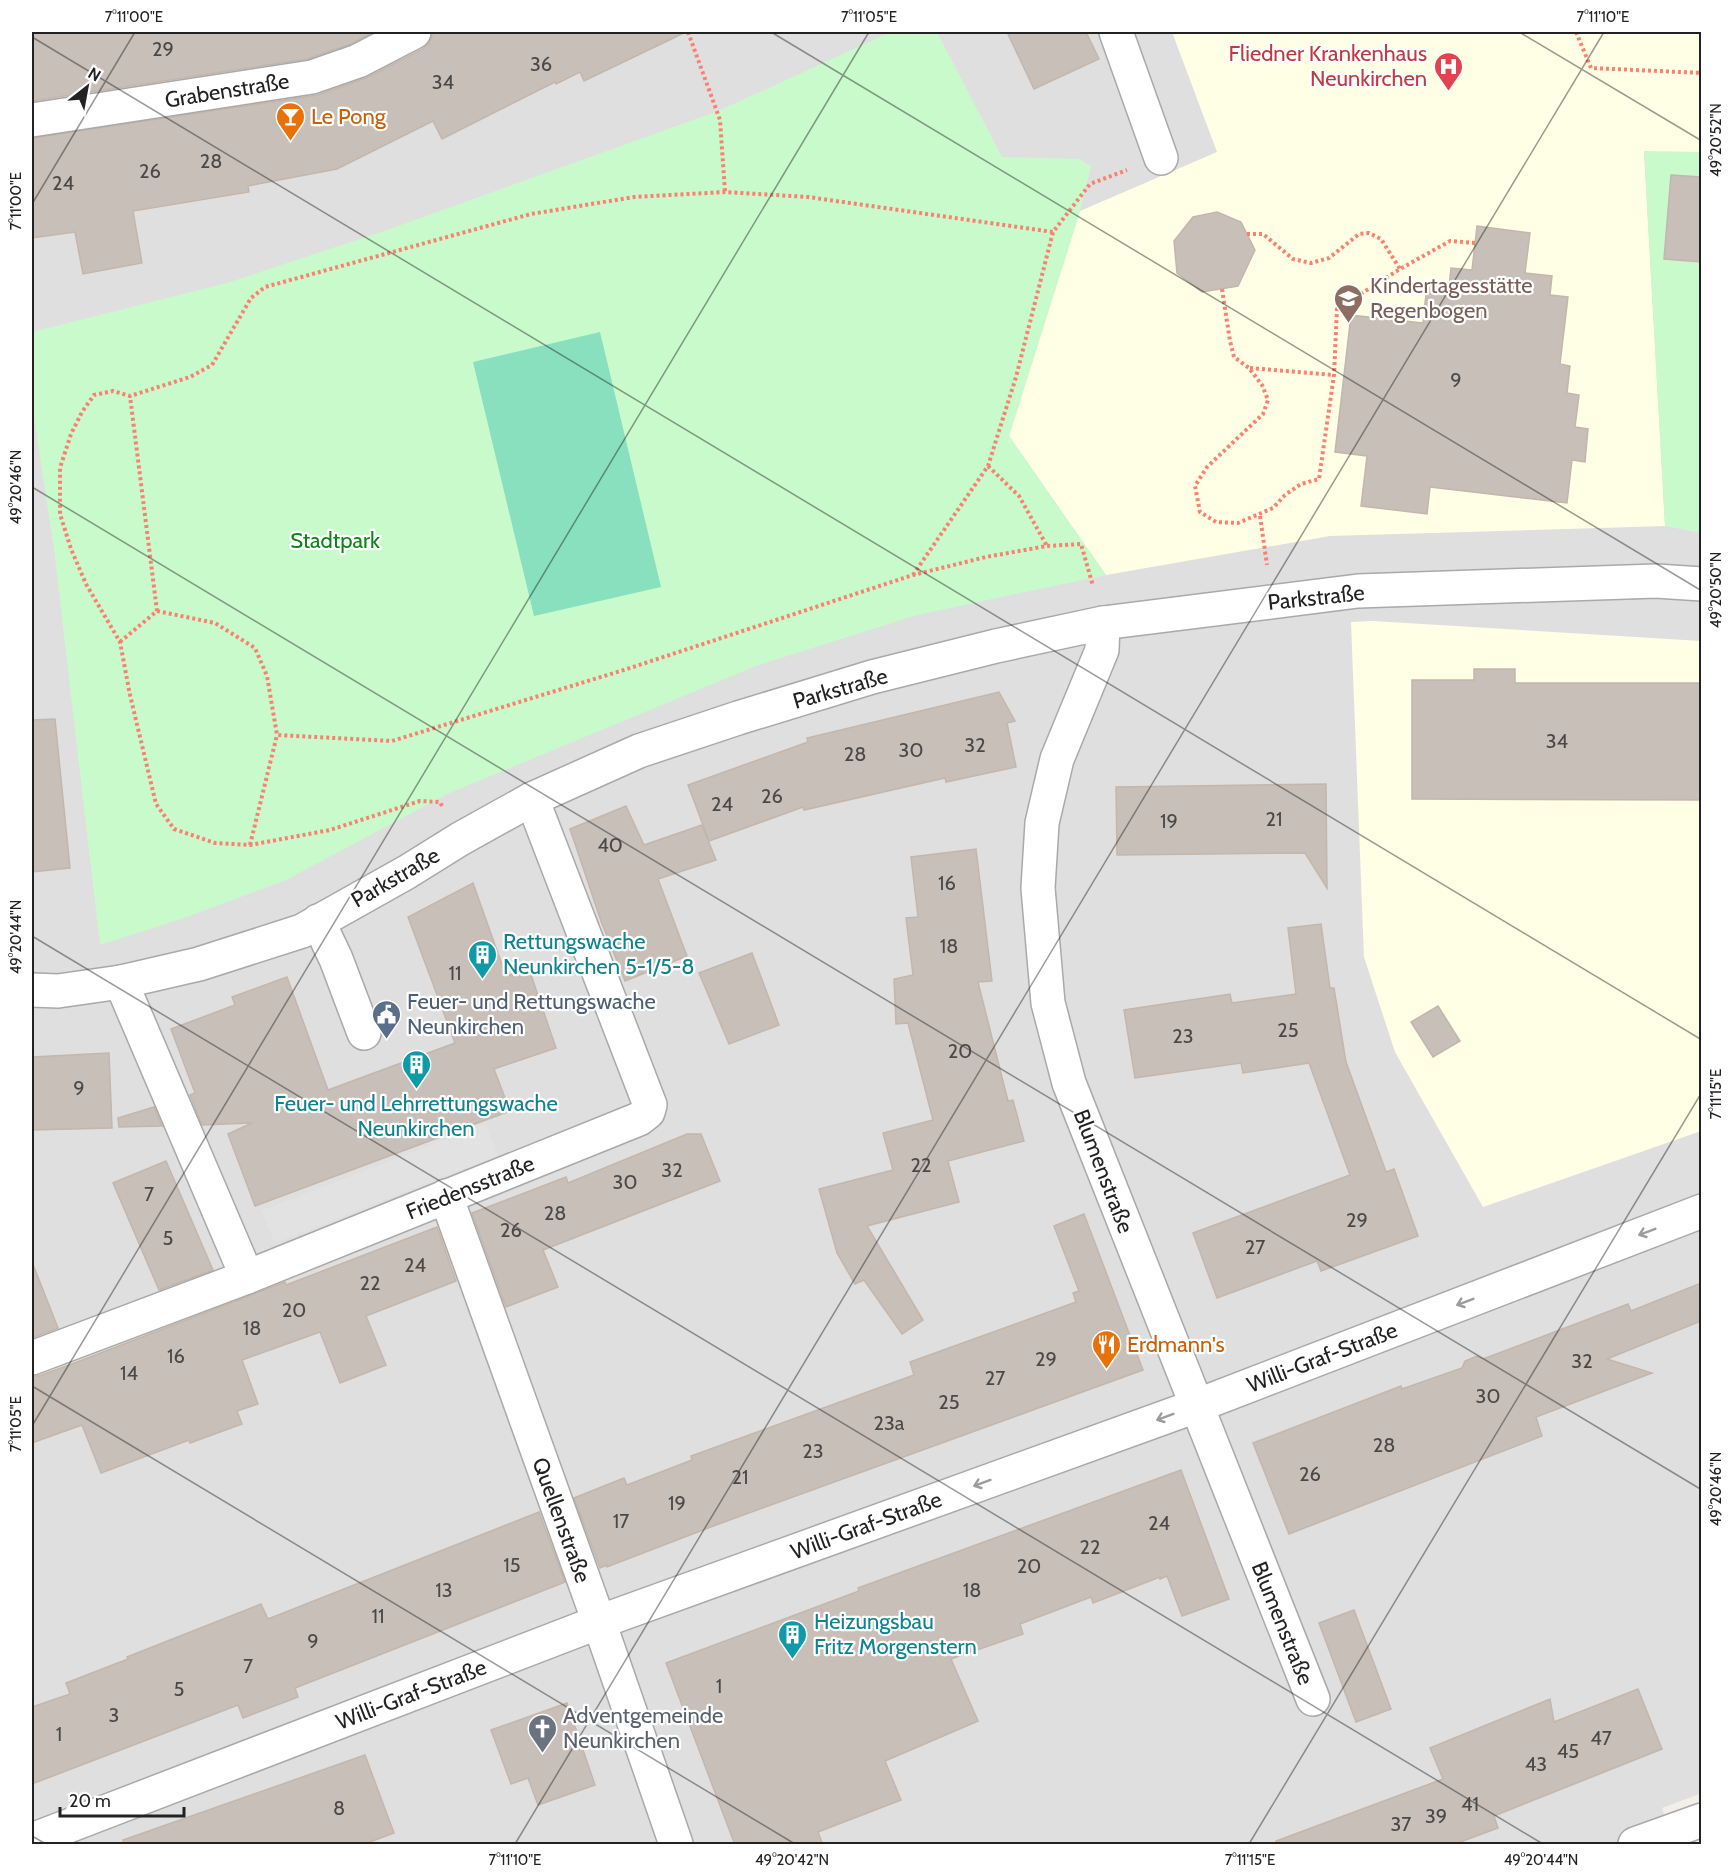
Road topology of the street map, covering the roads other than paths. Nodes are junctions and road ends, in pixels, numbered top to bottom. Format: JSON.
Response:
{"nodes":[{"id":1,"x":414,"y":32,"type":"edge"},
{"id":2,"x":1116,"y":32,"type":"edge"},
{"id":3,"x":32,"y":120,"type":"edge"},
{"id":4,"x":1161,"y":158,"type":"road end"},
{"id":5,"x":1701,"y":584,"type":"edge"},
{"id":6,"x":1103,"y":623,"type":"junction"},
{"id":7,"x":532,"y":799,"type":"junction"},
{"id":8,"x":318,"y":921,"type":"junction"},
{"id":9,"x":121,"y":982,"type":"junction"},
{"id":10,"x":32,"y":990,"type":"edge"},
{"id":11,"x":364,"y":1033,"type":"dead end"},
{"id":12,"x":446,"y":1196,"type":"junction"},
{"id":13,"x":1701,"y":1211,"type":"edge"},
{"id":14,"x":247,"y":1277,"type":"junction"},
{"id":15,"x":32,"y":1358,"type":"edge"},
{"id":16,"x":1196,"y":1406,"type":"junction"},
{"id":17,"x":599,"y":1622,"type":"junction"},
{"id":18,"x":1313,"y":1699,"type":"dead end"},
{"id":19,"x":1700,"y":1821,"type":"edge"},
{"id":20,"x":32,"y":1840,"type":"edge"},
{"id":21,"x":676,"y":1845,"type":"edge"},
{"id":22,"x":1635,"y":1845,"type":"edge"}],
"edges":[{"from":1,"to":3,"type":"street","name":"Grabenstraße"},
{"from":2,"to":4,"type":"street"},
{"from":5,"to":6,"type":"street","name":"Parkstraße"},
{"from":6,"to":7,"type":"street","name":"Parkstraße"},
{"from":6,"to":16,"type":"street","name":"Blumenstraße"},
{"from":7,"to":8,"type":"street","name":"Parkstraße"},
{"from":7,"to":12,"type":"street","name":"Friedensstraße"},
{"from":8,"to":9,"type":"street","name":"Parkstraße"},
{"from":8,"to":11,"type":"street"},
{"from":9,"to":10,"type":"street","name":"Parkstraße"},
{"from":9,"to":14,"type":"street"},
{"from":12,"to":14,"type":"street","name":"Friedensstraße"},
{"from":12,"to":17,"type":"street","name":"Quellenstraße"},
{"from":13,"to":16,"type":"street","name":"Willi-Graf-Straße","one_way":true},
{"from":14,"to":15,"type":"street","name":"Friedensstraße"},
{"from":16,"to":17,"type":"street","name":"Willi-Graf-Straße","one_way":true},
{"from":16,"to":18,"type":"street","name":"Blumenstraße"},
{"from":17,"to":20,"type":"street","name":"Willi-Graf-Straße"},
{"from":17,"to":21,"type":"street","name":"Quellenstraße"},
{"from":19,"to":22,"type":"street"}]}
